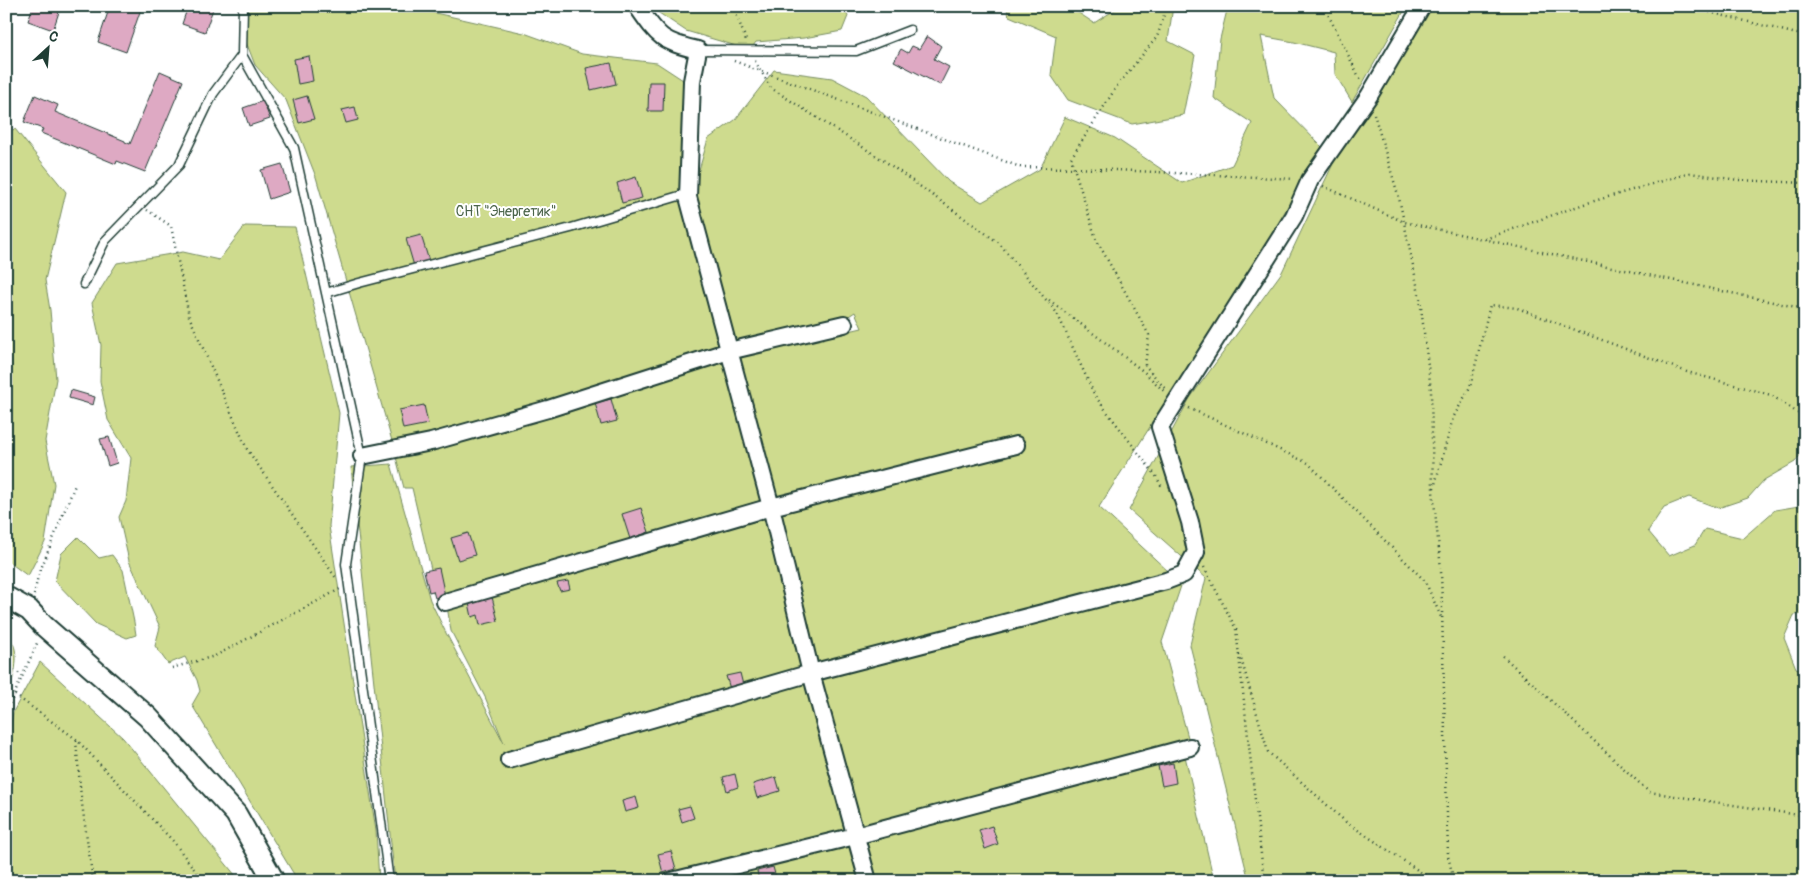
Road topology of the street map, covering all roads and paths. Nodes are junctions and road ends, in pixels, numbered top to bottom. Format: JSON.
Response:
{"nodes":[{"id":1,"x":243,"y":6,"type":"edge"},
{"id":2,"x":637,"y":6,"type":"edge"},
{"id":3,"x":733,"y":6,"type":"edge"},
{"id":4,"x":1167,"y":6,"type":"edge"},
{"id":5,"x":1324,"y":6,"type":"edge"},
{"id":6,"x":1422,"y":6,"type":"edge"},
{"id":7,"x":1685,"y":6,"type":"edge"},
{"id":8,"x":910,"y":30,"type":"dead end"},
{"id":9,"x":1805,"y":36,"type":"edge"},
{"id":10,"x":698,"y":50,"type":"junction"},
{"id":11,"x":750,"y":50,"type":"junction"},
{"id":12,"x":242,"y":55,"type":"junction"},
{"id":13,"x":734,"y":61,"type":"dead end"},
{"id":14,"x":760,"y":70,"type":"junction"},
{"id":15,"x":1369,"y":96,"type":"junction"},
{"id":16,"x":1074,"y":168,"type":"junction"},
{"id":17,"x":1310,"y":180,"type":"junction"},
{"id":18,"x":1805,"y":183,"type":"edge"},
{"id":19,"x":688,"y":197,"type":"junction"},
{"id":20,"x":140,"y":205,"type":"junction"},
{"id":21,"x":1404,"y":222,"type":"junction"},
{"id":22,"x":1483,"y":239,"type":"junction"},
{"id":23,"x":84,"y":284,"type":"dead end"},
{"id":24,"x":326,"y":293,"type":"junction"},
{"id":25,"x":1044,"y":296,"type":"junction"},
{"id":26,"x":1805,"y":309,"type":"edge"},
{"id":27,"x":844,"y":324,"type":"dead end"},
{"id":28,"x":729,"y":351,"type":"junction"},
{"id":29,"x":1176,"y":402,"type":"junction"},
{"id":30,"x":1805,"y":418,"type":"edge"},
{"id":31,"x":1016,"y":445,"type":"dead end"},
{"id":32,"x":362,"y":456,"type":"junction"},
{"id":33,"x":75,"y":486,"type":"dead end"},
{"id":34,"x":1434,"y":492,"type":"junction"},
{"id":35,"x":1165,"y":493,"type":"dead end"},
{"id":36,"x":771,"y":508,"type":"junction"},
{"id":37,"x":1196,"y":552,"type":"junction"},
{"id":38,"x":343,"y":588,"type":"junction"},
{"id":39,"x":6,"y":597,"type":"edge"},
{"id":40,"x":352,"y":601,"type":"junction"},
{"id":41,"x":445,"y":602,"type":"dead end"},
{"id":42,"x":29,"y":610,"type":"junction"},
{"id":43,"x":1442,"y":619,"type":"junction"},
{"id":44,"x":44,"y":626,"type":"junction"},
{"id":45,"x":1238,"y":647,"type":"junction"},
{"id":46,"x":1503,"y":656,"type":"dead end"},
{"id":47,"x":172,"y":668,"type":"dead end"},
{"id":48,"x":6,"y":672,"type":"edge"},
{"id":49,"x":811,"y":673,"type":"junction"},
{"id":50,"x":22,"y":675,"type":"junction"},
{"id":51,"x":15,"y":696,"type":"junction"},
{"id":52,"x":6,"y":713,"type":"edge"},
{"id":53,"x":76,"y":739,"type":"junction"},
{"id":54,"x":1190,"y":747,"type":"dead end"},
{"id":55,"x":509,"y":760,"type":"dead end"},
{"id":56,"x":1805,"y":816,"type":"edge"},
{"id":57,"x":855,"y":836,"type":"junction"},
{"id":58,"x":1805,"y":874,"type":"edge"},
{"id":59,"x":93,"y":881,"type":"edge"},
{"id":60,"x":203,"y":881,"type":"edge"},
{"id":61,"x":274,"y":881,"type":"edge"},
{"id":62,"x":389,"y":881,"type":"edge"},
{"id":63,"x":672,"y":881,"type":"edge"},
{"id":64,"x":868,"y":881,"type":"edge"},
{"id":65,"x":1264,"y":881,"type":"edge"},
{"id":66,"x":1434,"y":881,"type":"edge"},
{"id":67,"x":1454,"y":881,"type":"edge"},
{"id":68,"x":1800,"y":881,"type":"edge"}],
"edges":[{"from":1,"to":12,"type":"lane"},
{"from":2,"to":10,"type":"street"},
{"from":3,"to":11,"type":"path"},
{"from":4,"to":16,"type":"path"},
{"from":5,"to":15,"type":"path"},
{"from":6,"to":15,"type":"street"},
{"from":7,"to":9,"type":"path"},
{"from":8,"to":11,"type":"lane"},
{"from":10,"to":11,"type":"lane"},
{"from":10,"to":19,"type":"street"},
{"from":11,"to":14,"type":"path"},
{"from":12,"to":20,"type":"lane"},
{"from":12,"to":24,"type":"lane"},
{"from":13,"to":14,"type":"path"},
{"from":14,"to":16,"type":"path"},
{"from":14,"to":25,"type":"path"},
{"from":15,"to":17,"type":"street"},
{"from":15,"to":21,"type":"path"},
{"from":16,"to":17,"type":"path"},
{"from":16,"to":29,"type":"path"},
{"from":17,"to":21,"type":"path"},
{"from":17,"to":29,"type":"street"},
{"from":18,"to":22,"type":"path"},
{"from":19,"to":24,"type":"lane"},
{"from":19,"to":28,"type":"street"},
{"from":20,"to":23,"type":"lane"},
{"from":20,"to":38,"type":"path"},
{"from":21,"to":22,"type":"path"},
{"from":21,"to":34,"type":"path"},
{"from":22,"to":26,"type":"path"},
{"from":24,"to":32,"type":"lane"},
{"from":25,"to":29,"type":"path"},
{"from":25,"to":35,"type":"path"},
{"from":27,"to":28,"type":"street"},
{"from":28,"to":32,"type":"street"},
{"from":28,"to":36,"type":"street"},
{"from":29,"to":37,"type":"street"},
{"from":29,"to":43,"type":"path"},
{"from":30,"to":34,"type":"path"},
{"from":31,"to":36,"type":"street"},
{"from":32,"to":40,"type":"lane"},
{"from":33,"to":42,"type":"path"},
{"from":34,"to":43,"type":"path"},
{"from":36,"to":41,"type":"street"},
{"from":36,"to":49,"type":"street"},
{"from":37,"to":45,"type":"path"},
{"from":37,"to":49,"type":"street"},
{"from":38,"to":40,"type":"path"},
{"from":38,"to":47,"type":"path"},
{"from":39,"to":42,"type":"street"},
{"from":40,"to":62,"type":"lane"},
{"from":42,"to":44,"type":"street"},
{"from":43,"to":67,"type":"path"},
{"from":44,"to":50,"type":"path"},
{"from":44,"to":61,"type":"street"},
{"from":45,"to":65,"type":"path"},
{"from":45,"to":66,"type":"path"},
{"from":46,"to":56,"type":"path"},
{"from":48,"to":50,"type":"path"},
{"from":49,"to":55,"type":"street"},
{"from":49,"to":57,"type":"street"},
{"from":50,"to":51,"type":"path"},
{"from":51,"to":52,"type":"path"},
{"from":51,"to":53,"type":"path"},
{"from":53,"to":59,"type":"path"},
{"from":53,"to":60,"type":"path"},
{"from":54,"to":57,"type":"street"},
{"from":57,"to":63,"type":"street"},
{"from":57,"to":64,"type":"street"},
{"from":58,"to":68,"type":"path"}]}
